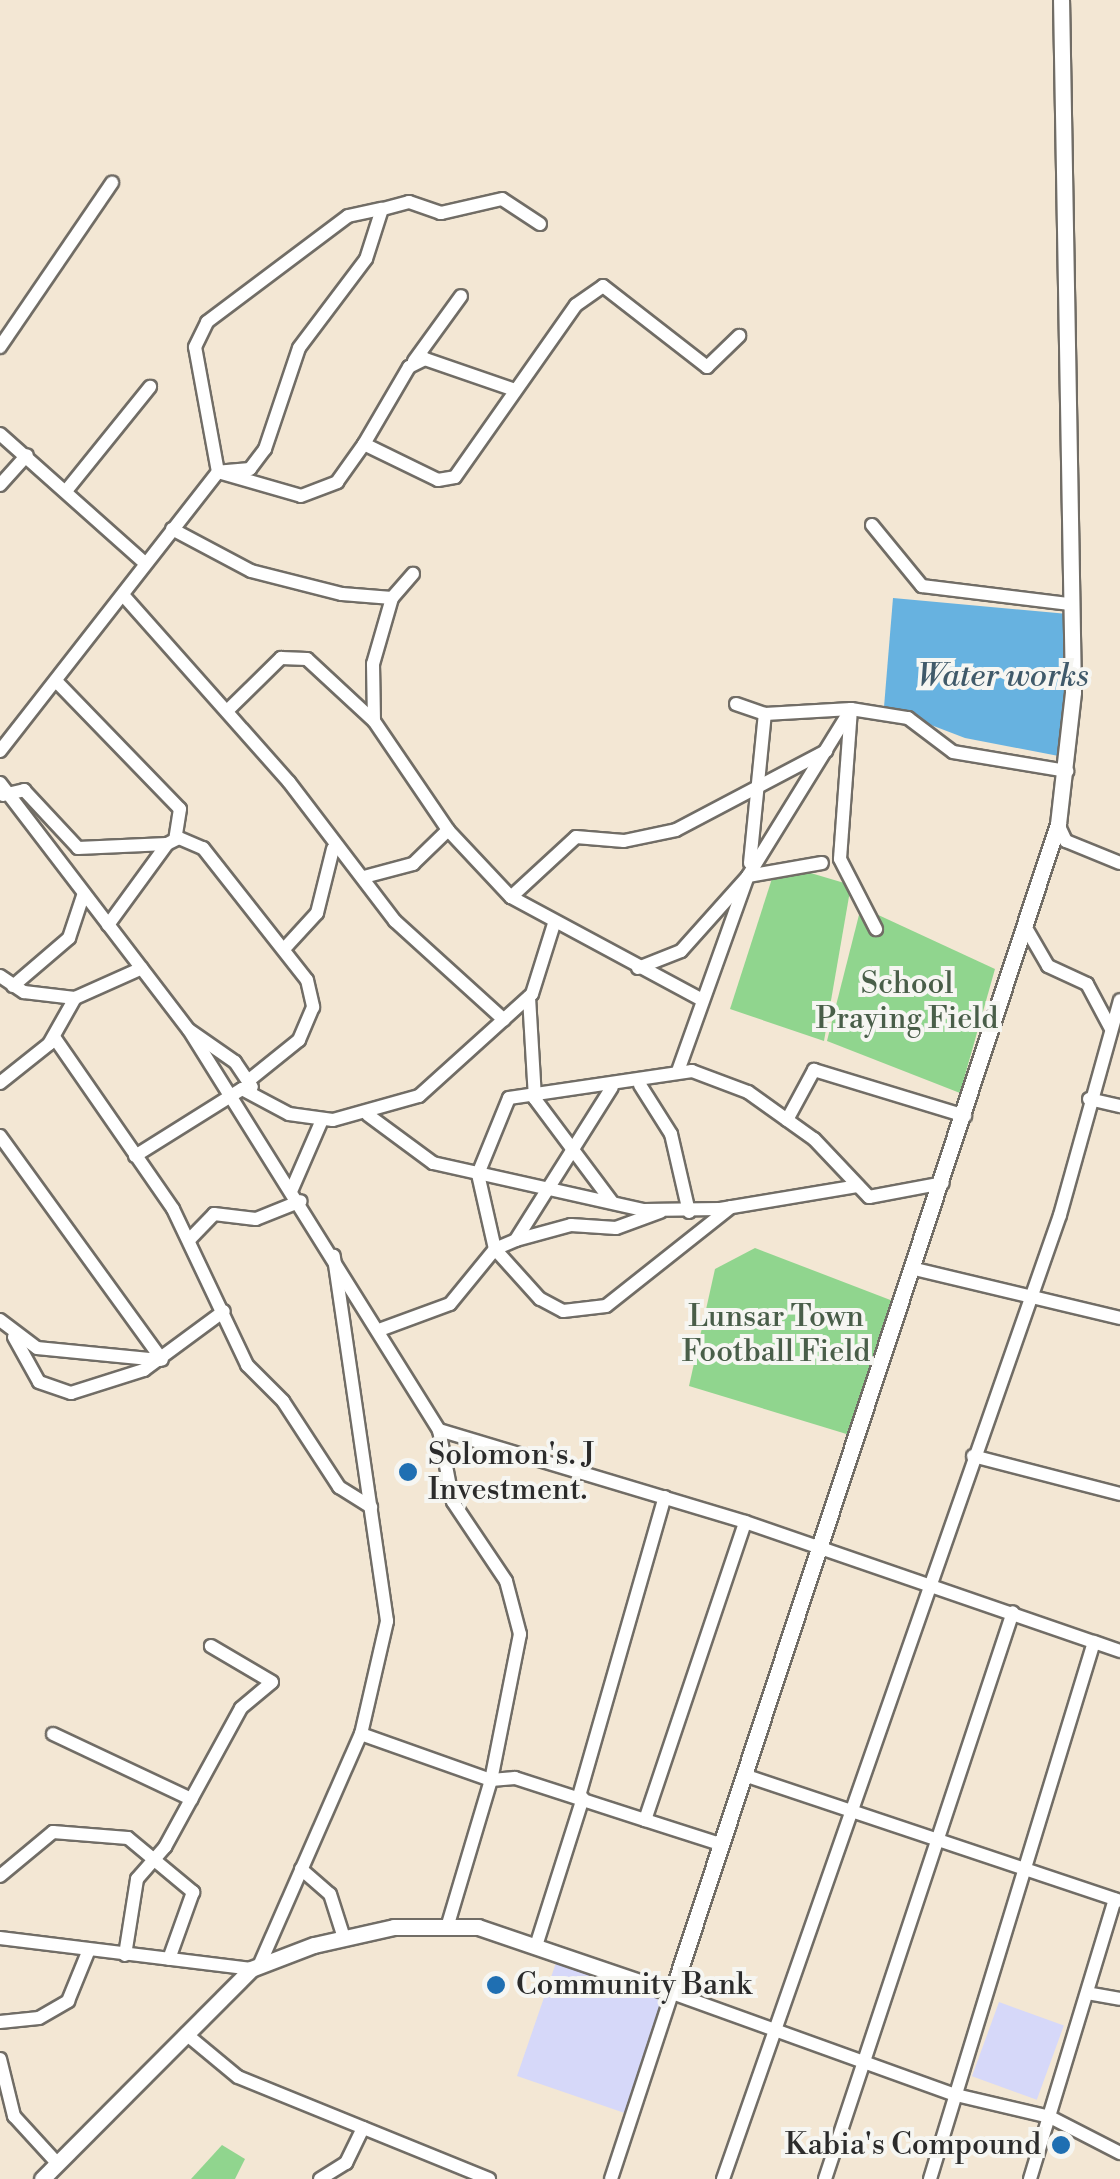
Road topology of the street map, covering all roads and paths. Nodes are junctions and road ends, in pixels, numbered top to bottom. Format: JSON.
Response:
{"nodes":[{"id":1,"x":1060,"y":0,"type":"edge"},
{"id":2,"x":112,"y":182,"type":"dead end"},
{"id":3,"x":382,"y":210,"type":"junction"},
{"id":4,"x":540,"y":224,"type":"dead end"},
{"id":5,"x":461,"y":296,"type":"dead end"},
{"id":6,"x":739,"y":336,"type":"dead end"},
{"id":7,"x":0,"y":347,"type":"edge"},
{"id":8,"x":410,"y":367,"type":"junction"},
{"id":9,"x":150,"y":387,"type":"dead end"},
{"id":10,"x":512,"y":389,"type":"junction"},
{"id":11,"x":0,"y":434,"type":"edge"},
{"id":12,"x":364,"y":444,"type":"junction"},
{"id":13,"x":28,"y":455,"type":"junction"},
{"id":14,"x":218,"y":472,"type":"junction"},
{"id":15,"x":0,"y":485,"type":"edge"},
{"id":16,"x":66,"y":490,"type":"junction"},
{"id":17,"x":872,"y":526,"type":"dead end"},
{"id":18,"x":172,"y":528,"type":"junction"},
{"id":19,"x":145,"y":563,"type":"junction"},
{"id":20,"x":413,"y":574,"type":"dead end"},
{"id":21,"x":122,"y":595,"type":"junction"},
{"id":22,"x":392,"y":598,"type":"junction"},
{"id":23,"x":1068,"y":604,"type":"junction"},
{"id":24,"x":56,"y":681,"type":"junction"},
{"id":25,"x":736,"y":704,"type":"dead end"},
{"id":26,"x":851,"y":709,"type":"junction"},
{"id":27,"x":227,"y":711,"type":"junction"},
{"id":28,"x":765,"y":714,"type":"junction"},
{"id":29,"x":374,"y":722,"type":"junction"},
{"id":30,"x":827,"y":750,"type":"junction"},
{"id":31,"x":0,"y":751,"type":"edge"},
{"id":32,"x":1067,"y":770,"type":"junction"},
{"id":33,"x":762,"y":788,"type":"junction"},
{"id":34,"x":3,"y":790,"type":"edge"},
{"id":35,"x":1058,"y":824,"type":"junction"},
{"id":36,"x":448,"y":830,"type":"junction"},
{"id":37,"x":171,"y":841,"type":"junction"},
{"id":38,"x":333,"y":849,"type":"junction"},
{"id":39,"x":1120,"y":862,"type":"edge"},
{"id":40,"x":822,"y":864,"type":"dead end"},
{"id":41,"x":364,"y":876,"type":"junction"},
{"id":42,"x":748,"y":876,"type":"junction"},
{"id":43,"x":84,"y":893,"type":"junction"},
{"id":44,"x":510,"y":897,"type":"junction"},
{"id":45,"x":554,"y":924,"type":"junction"},
{"id":46,"x":108,"y":925,"type":"junction"},
{"id":47,"x":1026,"y":928,"type":"junction"},
{"id":48,"x":876,"y":929,"type":"dead end"},
{"id":49,"x":284,"y":948,"type":"junction"},
{"id":50,"x":142,"y":968,"type":"junction"},
{"id":51,"x":638,"y":968,"type":"junction"},
{"id":52,"x":0,"y":976,"type":"edge"},
{"id":53,"x":13,"y":986,"type":"junction"},
{"id":54,"x":529,"y":997,"type":"junction"},
{"id":55,"x":74,"y":998,"type":"junction"},
{"id":56,"x":702,"y":1000,"type":"junction"},
{"id":57,"x":1120,"y":1000,"type":"edge"},
{"id":58,"x":504,"y":1020,"type":"junction"},
{"id":59,"x":1110,"y":1027,"type":"junction"},
{"id":60,"x":189,"y":1030,"type":"junction"},
{"id":61,"x":54,"y":1037,"type":"junction"},
{"id":62,"x":678,"y":1071,"type":"junction"},
{"id":63,"x":0,"y":1083,"type":"edge"},
{"id":64,"x":640,"y":1085,"type":"junction"},
{"id":65,"x":244,"y":1086,"type":"junction"},
{"id":66,"x":612,"y":1087,"type":"junction"},
{"id":67,"x":536,"y":1092,"type":"junction"},
{"id":68,"x":1089,"y":1099,"type":"junction"},
{"id":69,"x":1120,"y":1106,"type":"edge"},
{"id":70,"x":368,"y":1115,"type":"junction"},
{"id":71,"x":965,"y":1116,"type":"junction"},
{"id":72,"x":322,"y":1120,"type":"junction"},
{"id":73,"x":787,"y":1120,"type":"junction"},
{"id":74,"x":0,"y":1136,"type":"edge"},
{"id":75,"x":572,"y":1154,"type":"junction"},
{"id":76,"x":135,"y":1156,"type":"junction"},
{"id":77,"x":478,"y":1174,"type":"junction"},
{"id":78,"x":943,"y":1183,"type":"junction"},
{"id":79,"x":857,"y":1186,"type":"junction"},
{"id":80,"x":292,"y":1188,"type":"junction"},
{"id":81,"x":552,"y":1192,"type":"junction"},
{"id":82,"x":300,"y":1201,"type":"junction"},
{"id":83,"x":614,"y":1204,"type":"junction"},
{"id":84,"x":731,"y":1207,"type":"junction"},
{"id":85,"x":661,"y":1211,"type":"junction"},
{"id":86,"x":690,"y":1212,"type":"junction"},
{"id":87,"x":189,"y":1240,"type":"junction"},
{"id":88,"x":516,"y":1240,"type":"junction"},
{"id":89,"x":333,"y":1248,"type":"junction"},
{"id":90,"x":495,"y":1249,"type":"junction"},
{"id":91,"x":915,"y":1269,"type":"junction"},
{"id":92,"x":1026,"y":1294,"type":"junction"},
{"id":93,"x":224,"y":1311,"type":"junction"},
{"id":94,"x":1120,"y":1318,"type":"edge"},
{"id":95,"x":0,"y":1320,"type":"edge"},
{"id":96,"x":382,"y":1330,"type":"junction"},
{"id":97,"x":14,"y":1337,"type":"junction"},
{"id":98,"x":162,"y":1360,"type":"junction"},
{"id":99,"x":439,"y":1430,"type":"junction"},
{"id":100,"x":973,"y":1456,"type":"junction"},
{"id":101,"x":1120,"y":1494,"type":"edge"},
{"id":102,"x":665,"y":1497,"type":"junction"},
{"id":103,"x":371,"y":1507,"type":"junction"},
{"id":104,"x":745,"y":1522,"type":"junction"},
{"id":105,"x":824,"y":1548,"type":"junction"},
{"id":106,"x":929,"y":1583,"type":"junction"},
{"id":107,"x":1014,"y":1612,"type":"junction"},
{"id":108,"x":1094,"y":1642,"type":"junction"},
{"id":109,"x":211,"y":1646,"type":"dead end"},
{"id":110,"x":1120,"y":1651,"type":"edge"},
{"id":111,"x":53,"y":1734,"type":"dead end"},
{"id":112,"x":361,"y":1734,"type":"junction"},
{"id":113,"x":747,"y":1776,"type":"junction"},
{"id":114,"x":491,"y":1780,"type":"junction"},
{"id":115,"x":581,"y":1797,"type":"junction"},
{"id":116,"x":191,"y":1798,"type":"junction"},
{"id":117,"x":850,"y":1809,"type":"junction"},
{"id":118,"x":646,"y":1820,"type":"junction"},
{"id":119,"x":936,"y":1838,"type":"junction"},
{"id":120,"x":724,"y":1845,"type":"junction"},
{"id":121,"x":157,"y":1858,"type":"junction"},
{"id":122,"x":301,"y":1869,"type":"junction"},
{"id":123,"x":1029,"y":1869,"type":"junction"},
{"id":124,"x":0,"y":1876,"type":"edge"},
{"id":125,"x":1118,"y":1900,"type":"edge"},
{"id":126,"x":448,"y":1924,"type":"junction"},
{"id":127,"x":0,"y":1938,"type":"edge"},
{"id":128,"x":344,"y":1938,"type":"junction"},
{"id":129,"x":536,"y":1946,"type":"junction"},
{"id":130,"x":88,"y":1952,"type":"junction"},
{"id":131,"x":125,"y":1955,"type":"junction"},
{"id":132,"x":169,"y":1959,"type":"junction"},
{"id":133,"x":255,"y":1968,"type":"junction"},
{"id":134,"x":672,"y":1993,"type":"junction"},
{"id":135,"x":1092,"y":1994,"type":"junction"},
{"id":136,"x":1120,"y":1999,"type":"edge"},
{"id":137,"x":0,"y":2022,"type":"edge"},
{"id":138,"x":774,"y":2030,"type":"junction"},
{"id":139,"x":186,"y":2034,"type":"junction"},
{"id":140,"x":0,"y":2059,"type":"edge"},
{"id":141,"x":861,"y":2061,"type":"junction"},
{"id":142,"x":956,"y":2096,"type":"junction"},
{"id":143,"x":1050,"y":2116,"type":"junction"},
{"id":144,"x":363,"y":2128,"type":"junction"},
{"id":145,"x":1120,"y":2154,"type":"edge"},
{"id":146,"x":58,"y":2164,"type":"junction"},
{"id":147,"x":448,"y":2164,"type":"junction"},
{"id":148,"x":42,"y":2179,"type":"edge"},
{"id":149,"x":320,"y":2179,"type":"edge"},
{"id":150,"x":439,"y":2179,"type":"edge"},
{"id":151,"x":489,"y":2179,"type":"edge"},
{"id":152,"x":611,"y":2179,"type":"edge"},
{"id":153,"x":723,"y":2179,"type":"edge"},
{"id":154,"x":825,"y":2179,"type":"edge"},
{"id":155,"x":930,"y":2179,"type":"edge"},
{"id":156,"x":1030,"y":2179,"type":"edge"}],
"edges":[{"from":1,"to":23,"type":"street"},
{"from":2,"to":7,"type":"street"},
{"from":3,"to":4,"type":"street"},
{"from":3,"to":14,"type":"street"},
{"from":3,"to":14,"type":"street"},
{"from":5,"to":8,"type":"street"},
{"from":6,"to":10,"type":"street"},
{"from":8,"to":10,"type":"street"},
{"from":8,"to":12,"type":"street"},
{"from":9,"to":16,"type":"street"},
{"from":10,"to":12,"type":"street"},
{"from":11,"to":13,"type":"street"},
{"from":12,"to":14,"type":"street"},
{"from":13,"to":15,"type":"street"},
{"from":13,"to":16,"type":"street"},
{"from":14,"to":18,"type":"street"},
{"from":16,"to":19,"type":"street"},
{"from":17,"to":23,"type":"street"},
{"from":18,"to":19,"type":"street"},
{"from":18,"to":22,"type":"street"},
{"from":19,"to":21,"type":"street"},
{"from":20,"to":22,"type":"street"},
{"from":21,"to":24,"type":"street"},
{"from":21,"to":27,"type":"street"},
{"from":22,"to":29,"type":"street"},
{"from":23,"to":32,"type":"street"},
{"from":24,"to":31,"type":"street"},
{"from":24,"to":37,"type":"street"},
{"from":25,"to":28,"type":"street"},
{"from":26,"to":28,"type":"street"},
{"from":26,"to":30,"type":"street"},
{"from":26,"to":32,"type":"street"},
{"from":26,"to":48,"type":"street"},
{"from":27,"to":29,"type":"street"},
{"from":27,"to":38,"type":"street"},
{"from":28,"to":33,"type":"street"},
{"from":29,"to":36,"type":"street"},
{"from":30,"to":33,"type":"street"},
{"from":30,"to":42,"type":"street"},
{"from":32,"to":35,"type":"street"},
{"from":33,"to":42,"type":"street"},
{"from":33,"to":44,"type":"street"},
{"from":34,"to":37,"type":"street"},
{"from":34,"to":43,"type":"street"},
{"from":35,"to":39,"type":"street"},
{"from":35,"to":47,"type":"street"},
{"from":36,"to":41,"type":"street"},
{"from":36,"to":44,"type":"street"},
{"from":37,"to":46,"type":"street"},
{"from":37,"to":49,"type":"street"},
{"from":38,"to":41,"type":"street"},
{"from":38,"to":49,"type":"street"},
{"from":40,"to":42,"type":"street"},
{"from":41,"to":58,"type":"street"},
{"from":42,"to":51,"type":"street"},
{"from":42,"to":56,"type":"street"},
{"from":43,"to":46,"type":"street"},
{"from":43,"to":53,"type":"street"},
{"from":44,"to":45,"type":"street"},
{"from":45,"to":51,"type":"street"},
{"from":45,"to":54,"type":"street"},
{"from":46,"to":50,"type":"street"},
{"from":47,"to":59,"type":"street"},
{"from":47,"to":71,"type":"street"},
{"from":49,"to":65,"type":"street"},
{"from":50,"to":55,"type":"street"},
{"from":50,"to":60,"type":"street"},
{"from":51,"to":56,"type":"street"},
{"from":52,"to":53,"type":"street"},
{"from":53,"to":55,"type":"street"},
{"from":54,"to":58,"type":"street"},
{"from":54,"to":67,"type":"street"},
{"from":55,"to":61,"type":"street"},
{"from":56,"to":62,"type":"street"},
{"from":57,"to":59,"type":"street"},
{"from":58,"to":70,"type":"street"},
{"from":59,"to":68,"type":"street"},
{"from":60,"to":65,"type":"street"},
{"from":60,"to":65,"type":"street"},
{"from":61,"to":63,"type":"street"},
{"from":61,"to":76,"type":"street"},
{"from":62,"to":64,"type":"street"},
{"from":62,"to":73,"type":"street"},
{"from":64,"to":66,"type":"street"},
{"from":64,"to":86,"type":"street"},
{"from":65,"to":72,"type":"street"},
{"from":65,"to":76,"type":"street"},
{"from":65,"to":80,"type":"street"},
{"from":66,"to":67,"type":"street"},
{"from":66,"to":75,"type":"street"},
{"from":67,"to":75,"type":"street"},
{"from":67,"to":77,"type":"street"},
{"from":68,"to":69,"type":"street"},
{"from":68,"to":92,"type":"street"},
{"from":70,"to":72,"type":"street"},
{"from":70,"to":77,"type":"street"},
{"from":71,"to":73,"type":"street"},
{"from":71,"to":78,"type":"street"},
{"from":72,"to":80,"type":"street"},
{"from":73,"to":79,"type":"street"},
{"from":74,"to":98,"type":"street"},
{"from":75,"to":81,"type":"street"},
{"from":75,"to":83,"type":"street"},
{"from":76,"to":87,"type":"street"},
{"from":77,"to":81,"type":"street"},
{"from":77,"to":90,"type":"street"},
{"from":78,"to":79,"type":"street"},
{"from":78,"to":91,"type":"street"},
{"from":79,"to":84,"type":"street"},
{"from":80,"to":82,"type":"street"},
{"from":81,"to":83,"type":"street"},
{"from":81,"to":88,"type":"street"},
{"from":82,"to":87,"type":"street"},
{"from":82,"to":89,"type":"street"},
{"from":83,"to":85,"type":"street"},
{"from":84,"to":86,"type":"street"},
{"from":84,"to":90,"type":"street"},
{"from":85,"to":86,"type":"street"},
{"from":85,"to":88,"type":"street"},
{"from":87,"to":93,"type":"street"},
{"from":88,"to":90,"type":"street"},
{"from":89,"to":96,"type":"street"},
{"from":89,"to":103,"type":"street"},
{"from":90,"to":96,"type":"street"},
{"from":91,"to":92,"type":"street"},
{"from":91,"to":105,"type":"street"},
{"from":92,"to":94,"type":"street"},
{"from":92,"to":100,"type":"street"},
{"from":93,"to":98,"type":"street"},
{"from":93,"to":103,"type":"street"},
{"from":95,"to":97,"type":"street"},
{"from":96,"to":99,"type":"street"},
{"from":97,"to":98,"type":"street"},
{"from":97,"to":98,"type":"street"},
{"from":99,"to":102,"type":"street"},
{"from":99,"to":114,"type":"street"},
{"from":100,"to":101,"type":"street"},
{"from":100,"to":106,"type":"street"},
{"from":102,"to":104,"type":"street"},
{"from":102,"to":115,"type":"street"},
{"from":103,"to":112,"type":"street"},
{"from":104,"to":105,"type":"street"},
{"from":104,"to":118,"type":"street"},
{"from":105,"to":106,"type":"street"},
{"from":105,"to":113,"type":"street"},
{"from":106,"to":107,"type":"street"},
{"from":106,"to":117,"type":"street"},
{"from":107,"to":108,"type":"street"},
{"from":107,"to":119,"type":"street"},
{"from":108,"to":110,"type":"street"},
{"from":108,"to":123,"type":"street"},
{"from":109,"to":116,"type":"street"},
{"from":111,"to":116,"type":"street"},
{"from":112,"to":114,"type":"street"},
{"from":112,"to":122,"type":"street"},
{"from":113,"to":117,"type":"street"},
{"from":113,"to":120,"type":"street"},
{"from":114,"to":115,"type":"street"},
{"from":114,"to":126,"type":"street"},
{"from":115,"to":118,"type":"street"},
{"from":115,"to":129,"type":"street"},
{"from":116,"to":121,"type":"street"},
{"from":117,"to":119,"type":"street"},
{"from":117,"to":138,"type":"street"},
{"from":118,"to":120,"type":"street"},
{"from":119,"to":123,"type":"street"},
{"from":119,"to":141,"type":"street"},
{"from":120,"to":134,"type":"street"},
{"from":121,"to":124,"type":"street"},
{"from":121,"to":131,"type":"street"},
{"from":121,"to":132,"type":"street"},
{"from":122,"to":128,"type":"street"},
{"from":122,"to":133,"type":"street"},
{"from":123,"to":125,"type":"street"},
{"from":123,"to":142,"type":"street"},
{"from":125,"to":135,"type":"street"},
{"from":126,"to":128,"type":"street"},
{"from":126,"to":129,"type":"street"},
{"from":127,"to":130,"type":"street"},
{"from":128,"to":133,"type":"street"},
{"from":129,"to":134,"type":"street"},
{"from":130,"to":131,"type":"street"},
{"from":130,"to":137,"type":"street"},
{"from":131,"to":132,"type":"street"},
{"from":132,"to":133,"type":"street"},
{"from":133,"to":139,"type":"street"},
{"from":134,"to":138,"type":"street"},
{"from":134,"to":152,"type":"street"},
{"from":135,"to":136,"type":"street"},
{"from":135,"to":143,"type":"street"},
{"from":138,"to":141,"type":"street"},
{"from":138,"to":153,"type":"street"},
{"from":139,"to":144,"type":"street"},
{"from":139,"to":146,"type":"street"},
{"from":140,"to":146,"type":"street"},
{"from":141,"to":142,"type":"street"},
{"from":141,"to":154,"type":"street"},
{"from":142,"to":143,"type":"street"},
{"from":142,"to":155,"type":"street"},
{"from":143,"to":145,"type":"street"},
{"from":143,"to":156,"type":"street"},
{"from":144,"to":147,"type":"street"},
{"from":144,"to":149,"type":"street"},
{"from":146,"to":148,"type":"street"},
{"from":147,"to":150,"type":"street"},
{"from":147,"to":151,"type":"street"}]}
